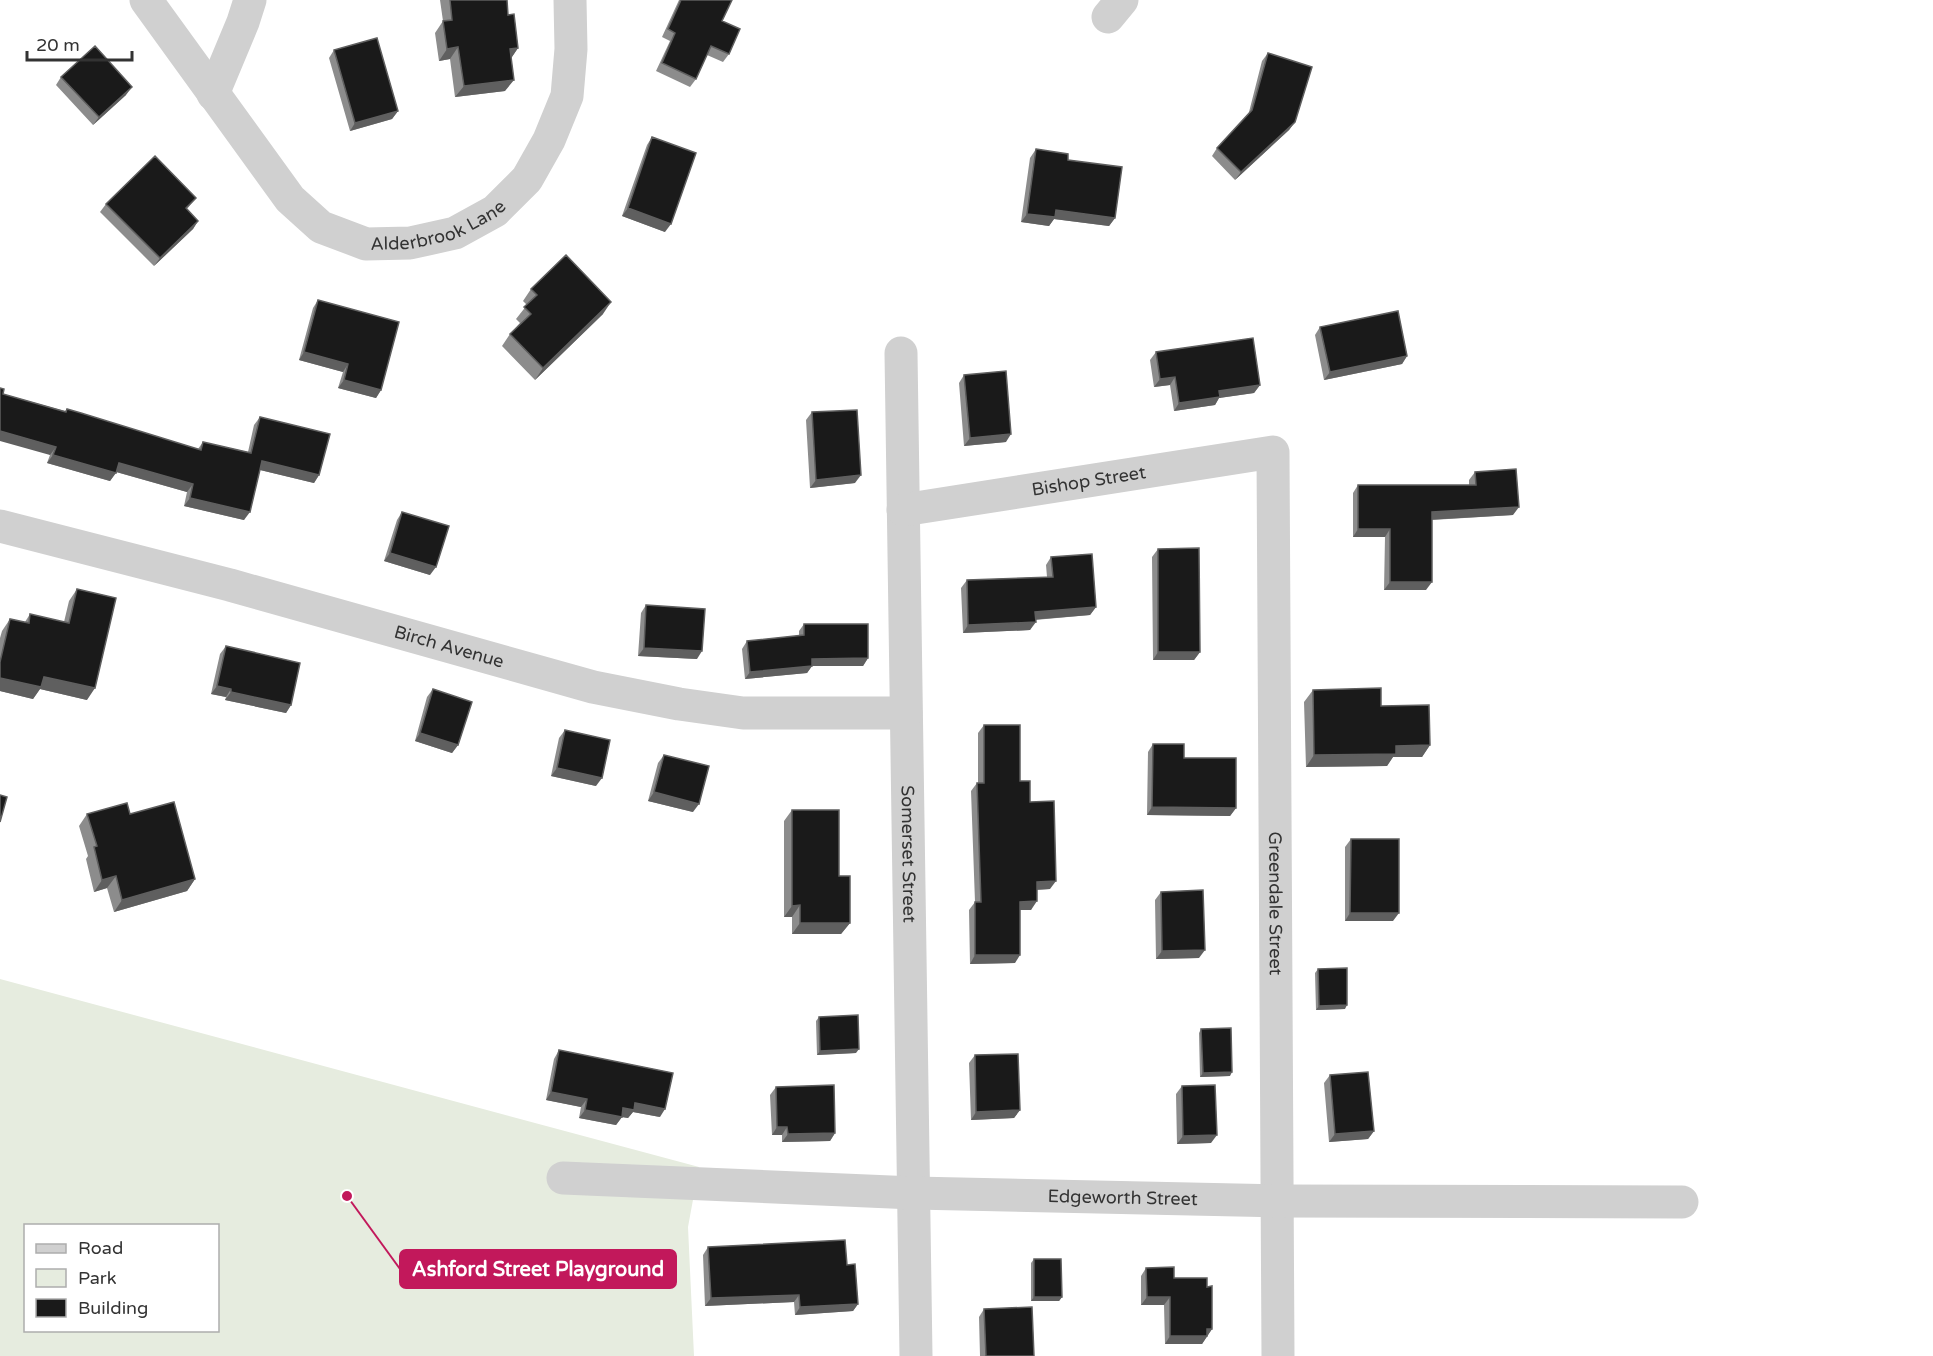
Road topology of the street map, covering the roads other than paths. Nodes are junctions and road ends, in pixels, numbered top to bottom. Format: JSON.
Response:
{"nodes":[{"id":1,"x":146,"y":0,"type":"edge"},
{"id":2,"x":249,"y":0,"type":"edge"},
{"id":3,"x":570,"y":0,"type":"edge"},
{"id":4,"x":213,"y":94,"type":"junction"},
{"id":5,"x":901,"y":353,"type":"dead end"},
{"id":6,"x":1273,"y":452,"type":"joint"},
{"id":7,"x":903,"y":510,"type":"junction"},
{"id":8,"x":0,"y":526,"type":"edge"},
{"id":9,"x":906,"y":713,"type":"junction"},
{"id":10,"x":563,"y":1178,"type":"dead end"},
{"id":11,"x":914,"y":1193,"type":"junction"},
{"id":12,"x":1278,"y":1201,"type":"junction"},
{"id":13,"x":1682,"y":1202,"type":"dead end"},
{"id":14,"x":916,"y":1356,"type":"edge"},
{"id":15,"x":1278,"y":1356,"type":"edge"}],
"edges":[{"from":1,"to":4,"type":"street","name":"Alderbrook Lane"},
{"from":2,"to":4,"type":"street"},
{"from":3,"to":4,"type":"street","name":"Alderbrook Lane"},
{"from":5,"to":7,"type":"street","name":"Somerset Street"},
{"from":6,"to":7,"type":"street","name":"Bishop Street"},
{"from":6,"to":12,"type":"street","name":"Greendale Street"},
{"from":7,"to":9,"type":"street","name":"Somerset Street"},
{"from":8,"to":9,"type":"street","name":"Birch Avenue"},
{"from":9,"to":11,"type":"street","name":"Somerset Street"},
{"from":10,"to":11,"type":"street","name":"Edgeworth Street"},
{"from":11,"to":12,"type":"street","name":"Edgeworth Street"},
{"from":11,"to":14,"type":"street","name":"Somerset Street"},
{"from":12,"to":13,"type":"street","name":"Edgeworth Street"},
{"from":12,"to":15,"type":"street","name":"Greendale Street"}]}
